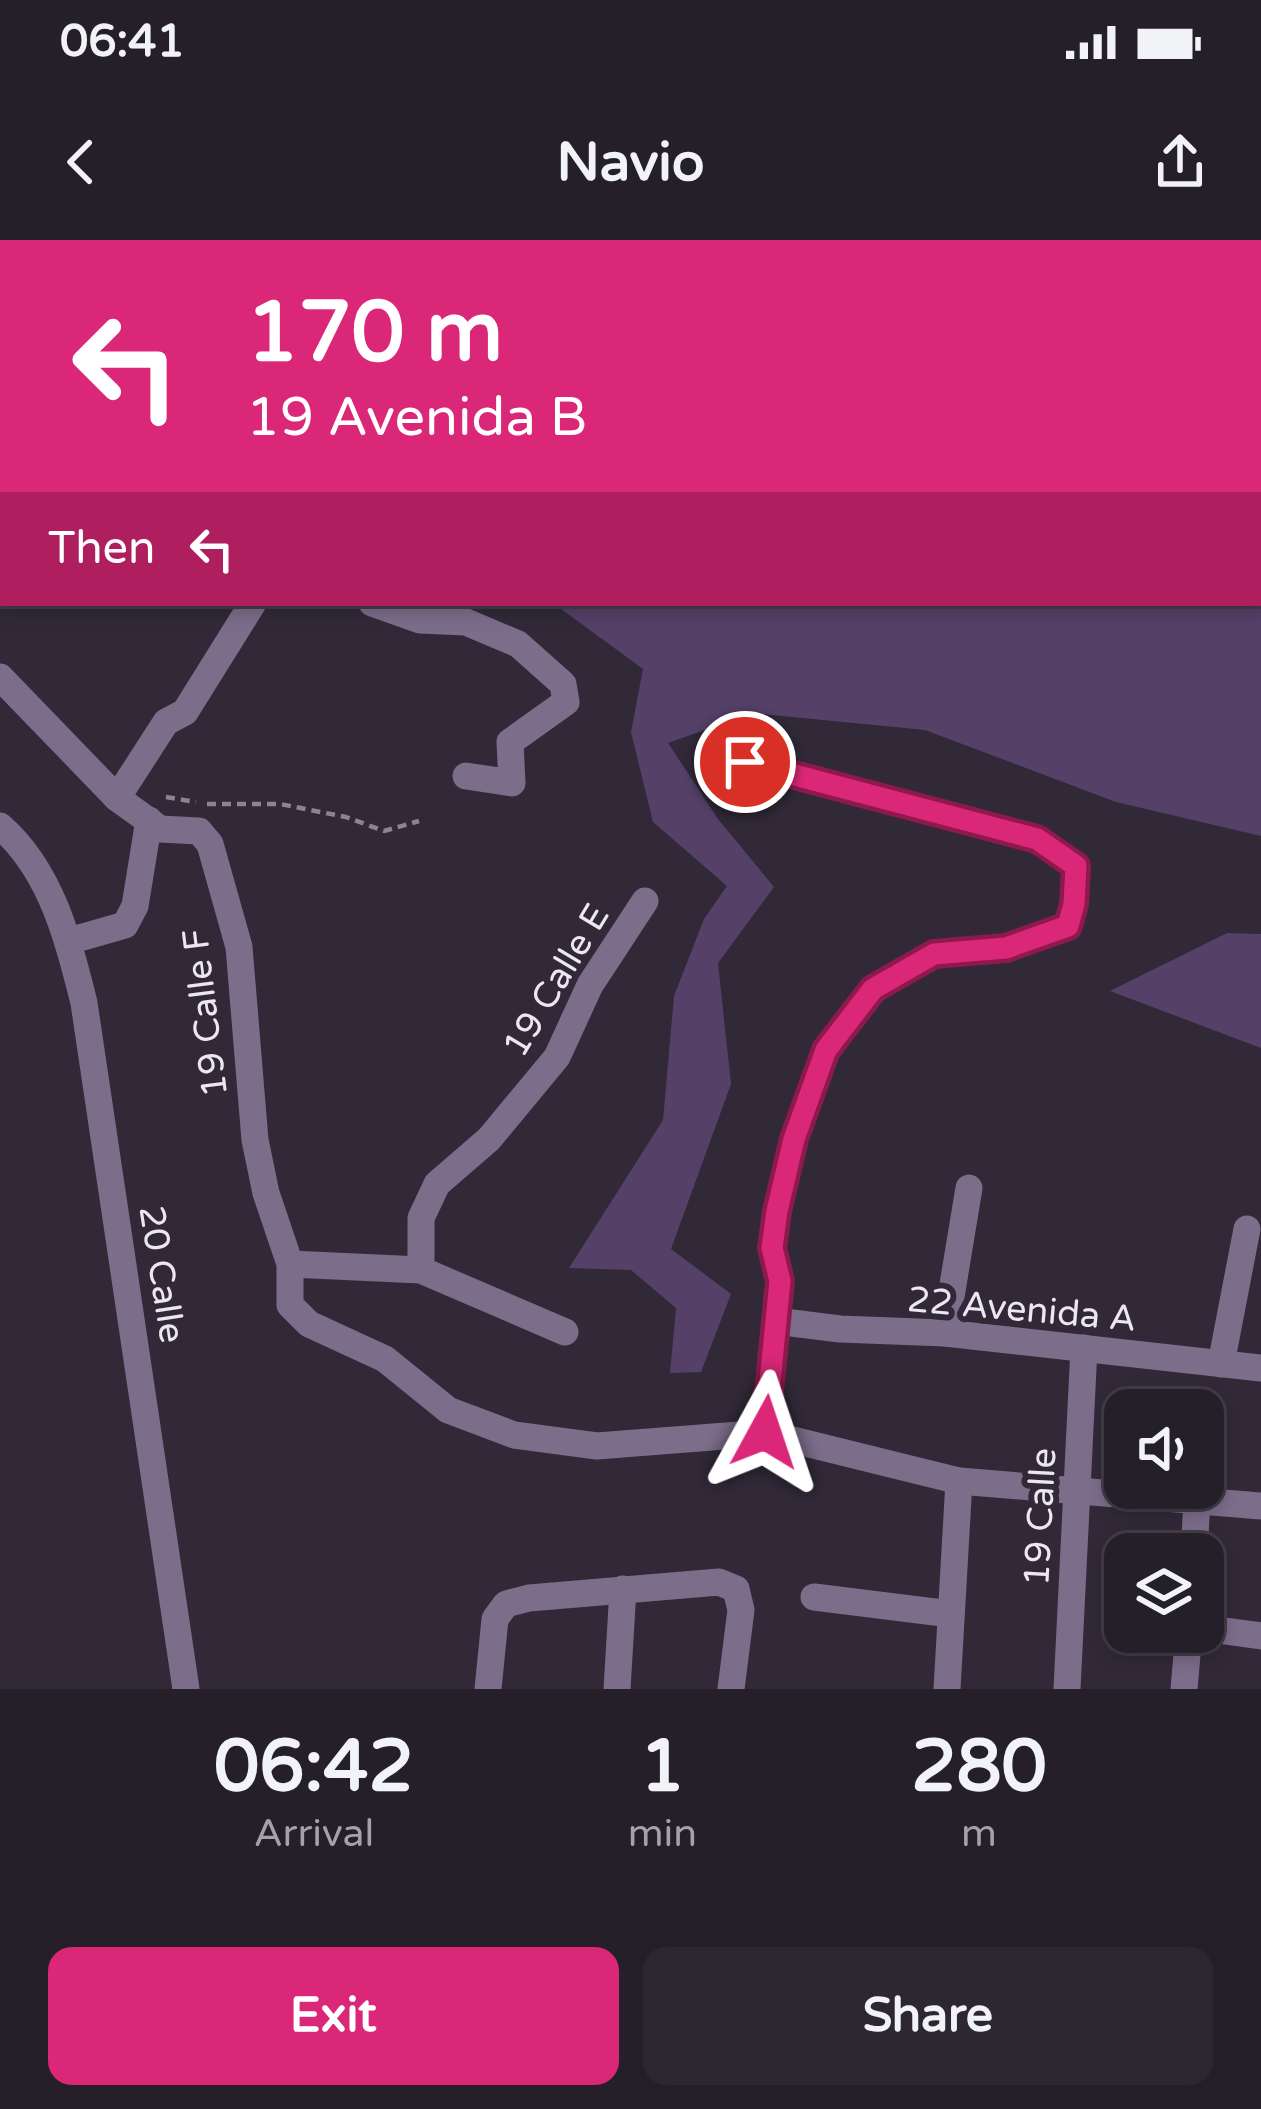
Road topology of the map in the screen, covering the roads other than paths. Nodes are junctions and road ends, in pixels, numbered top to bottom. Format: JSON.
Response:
{"nodes":[{"id":1,"x":251,"y":606,"type":"edge"},
{"id":2,"x":380,"y":606,"type":"edge"},
{"id":3,"x":0,"y":677,"type":"edge"},
{"id":4,"x":745,"y":762,"type":"dead end"},
{"id":5,"x":466,"y":776,"type":"dead end"},
{"id":6,"x":117,"y":798,"type":"junction"},
{"id":7,"x":148,"y":820,"type":"junction"},
{"id":8,"x":0,"y":826,"type":"edge"},
{"id":9,"x":645,"y":902,"type":"dead end"},
{"id":10,"x":69,"y":941,"type":"junction"},
{"id":11,"x":969,"y":1189,"type":"dead end"},
{"id":12,"x":1247,"y":1229,"type":"dead end"},
{"id":13,"x":290,"y":1264,"type":"junction"},
{"id":14,"x":422,"y":1270,"type":"junction"},
{"id":15,"x":776,"y":1321,"type":"junction"},
{"id":16,"x":566,"y":1332,"type":"dead end"},
{"id":17,"x":945,"y":1334,"type":"junction"},
{"id":18,"x":1084,"y":1348,"type":"junction"},
{"id":19,"x":1221,"y":1364,"type":"junction"},
{"id":20,"x":1261,"y":1368,"type":"edge"},
{"id":21,"x":765,"y":1432,"type":"junction"},
{"id":22,"x":959,"y":1481,"type":"junction"},
{"id":23,"x":1077,"y":1489,"type":"junction"},
{"id":24,"x":1104,"y":1491,"type":"edge"},
{"id":25,"x":1224,"y":1503,"type":"edge"},
{"id":26,"x":1261,"y":1506,"type":"edge"},
{"id":27,"x":623,"y":1589,"type":"junction"},
{"id":28,"x":814,"y":1597,"type":"dead end"},
{"id":29,"x":952,"y":1614,"type":"junction"},
{"id":30,"x":1224,"y":1631,"type":"edge"},
{"id":31,"x":1261,"y":1636,"type":"edge"},
{"id":32,"x":1188,"y":1653,"type":"edge"},
{"id":33,"x":186,"y":1689,"type":"edge"},
{"id":34,"x":488,"y":1689,"type":"edge"},
{"id":35,"x":617,"y":1689,"type":"edge"},
{"id":36,"x":730,"y":1689,"type":"edge"},
{"id":37,"x":947,"y":1689,"type":"edge"},
{"id":38,"x":1066,"y":1689,"type":"edge"},
{"id":39,"x":1184,"y":1689,"type":"edge"}],
"edges":[{"from":1,"to":6,"type":"street"},
{"from":2,"to":5,"type":"street"},
{"from":3,"to":6,"type":"street","name":"19 Calle F"},
{"from":4,"to":15,"type":"street"},
{"from":6,"to":7,"type":"street","name":"19 Calle F"},
{"from":7,"to":10,"type":"street"},
{"from":7,"to":13,"type":"street","name":"19 Calle F"},
{"from":8,"to":10,"type":"street","name":"20 Calle"},
{"from":9,"to":14,"type":"street","name":"19 Calle E"},
{"from":10,"to":33,"type":"street","name":"20 Calle"},
{"from":11,"to":17,"type":"street"},
{"from":12,"to":19,"type":"street"},
{"from":13,"to":14,"type":"street"},
{"from":13,"to":21,"type":"street","name":"19 Calle F"},
{"from":14,"to":16,"type":"street"},
{"from":15,"to":17,"type":"street","name":"22 Avenida A"},
{"from":15,"to":21,"type":"street"},
{"from":17,"to":18,"type":"street","name":"22 Avenida A"},
{"from":18,"to":19,"type":"street","name":"22 Avenida A"},
{"from":18,"to":23,"type":"street","name":"19 Calle"},
{"from":19,"to":20,"type":"street","name":"22 Avenida A"},
{"from":21,"to":22,"type":"street"},
{"from":22,"to":23,"type":"street"},
{"from":22,"to":29,"type":"street"},
{"from":23,"to":24,"type":"street"},
{"from":23,"to":38,"type":"street","name":"19 Calle"},
{"from":25,"to":26,"type":"street"},
{"from":27,"to":34,"type":"street"},
{"from":27,"to":35,"type":"street"},
{"from":27,"to":36,"type":"street"},
{"from":28,"to":29,"type":"street"},
{"from":29,"to":37,"type":"street"},
{"from":30,"to":31,"type":"street"},
{"from":32,"to":39,"type":"street"}]}
